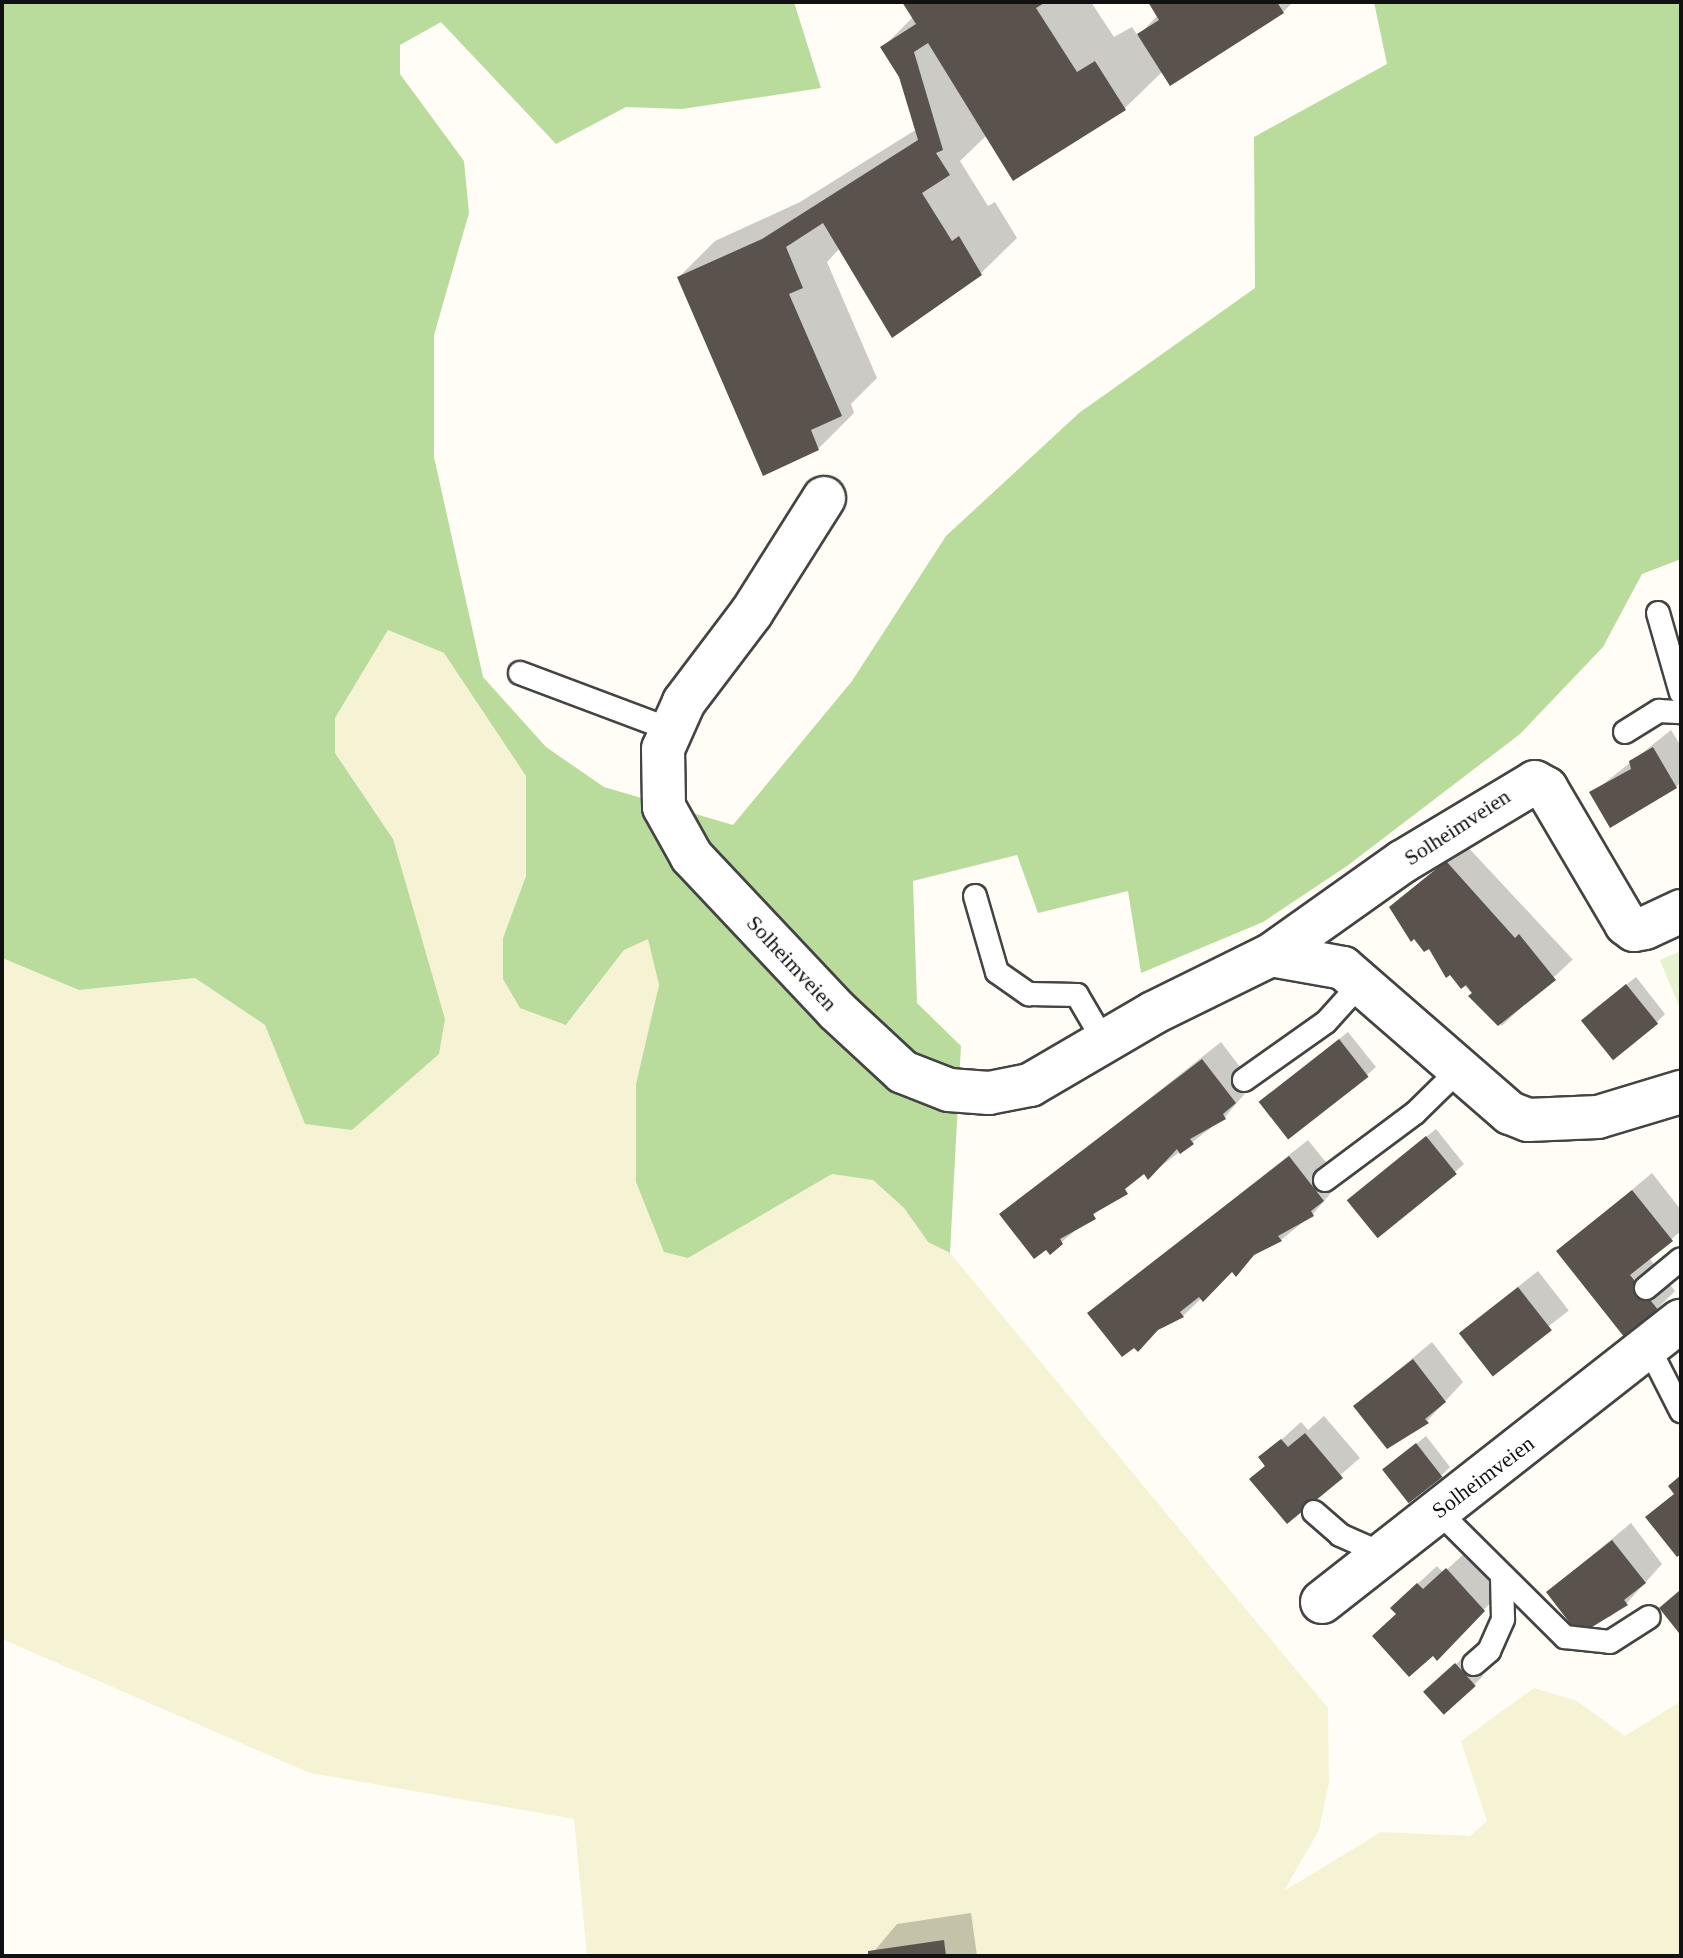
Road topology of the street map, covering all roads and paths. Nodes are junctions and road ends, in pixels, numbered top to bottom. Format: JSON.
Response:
{"nodes":[{"id":1,"x":824,"y":498,"type":"dead end"},
{"id":2,"x":1658,"y":613,"type":"dead end"},
{"id":3,"x":520,"y":673,"type":"dead end"},
{"id":4,"x":1681,"y":693,"type":"edge"},
{"id":5,"x":1681,"y":712,"type":"edge"},
{"id":6,"x":672,"y":730,"type":"junction"},
{"id":7,"x":1625,"y":732,"type":"dead end"},
{"id":8,"x":975,"y":896,"type":"dead end"},
{"id":9,"x":1681,"y":911,"type":"edge"},
{"id":10,"x":1271,"y":955,"type":"junction"},
{"id":11,"x":1363,"y":981,"type":"junction"},
{"id":12,"x":1105,"y":1043,"type":"junction"},
{"id":13,"x":1460,"y":1069,"type":"junction"},
{"id":14,"x":1244,"y":1080,"type":"dead end"},
{"id":15,"x":1681,"y":1092,"type":"edge"},
{"id":16,"x":1325,"y":1180,"type":"dead end"},
{"id":17,"x":1681,"y":1259,"type":"edge"},
{"id":18,"x":1646,"y":1288,"type":"dead end"},
{"id":19,"x":1681,"y":1321,"type":"edge"},
{"id":20,"x":1649,"y":1348,"type":"junction"},
{"id":21,"x":1681,"y":1411,"type":"edge"},
{"id":22,"x":1438,"y":1511,"type":"junction"},
{"id":23,"x":1314,"y":1512,"type":"dead end"},
{"id":24,"x":1383,"y":1554,"type":"junction"},
{"id":25,"x":1502,"y":1578,"type":"junction"},
{"id":26,"x":1322,"y":1602,"type":"dead end"},
{"id":27,"x":1649,"y":1617,"type":"dead end"},
{"id":28,"x":1474,"y":1664,"type":"dead end"}],
"edges":[{"from":1,"to":6,"type":"street","name":"Solheimveien"},
{"from":2,"to":4,"type":"lane"},
{"from":3,"to":6,"type":"lane"},
{"from":5,"to":7,"type":"lane"},
{"from":6,"to":12,"type":"street","name":"Solheimveien"},
{"from":8,"to":12,"type":"lane"},
{"from":9,"to":10,"type":"street","name":"Solheimveien"},
{"from":10,"to":11,"type":"street"},
{"from":10,"to":12,"type":"street","name":"Solheimveien"},
{"from":11,"to":13,"type":"street"},
{"from":11,"to":14,"type":"lane"},
{"from":13,"to":15,"type":"street"},
{"from":13,"to":16,"type":"lane"},
{"from":17,"to":18,"type":"lane"},
{"from":19,"to":20,"type":"street","name":"Solheimveien"},
{"from":20,"to":21,"type":"lane"},
{"from":20,"to":22,"type":"street","name":"Solheimveien"},
{"from":22,"to":24,"type":"street","name":"Solheimveien"},
{"from":22,"to":25,"type":"lane"},
{"from":23,"to":24,"type":"lane"},
{"from":24,"to":26,"type":"street","name":"Solheimveien"},
{"from":25,"to":27,"type":"lane"},
{"from":25,"to":28,"type":"lane"}]}
